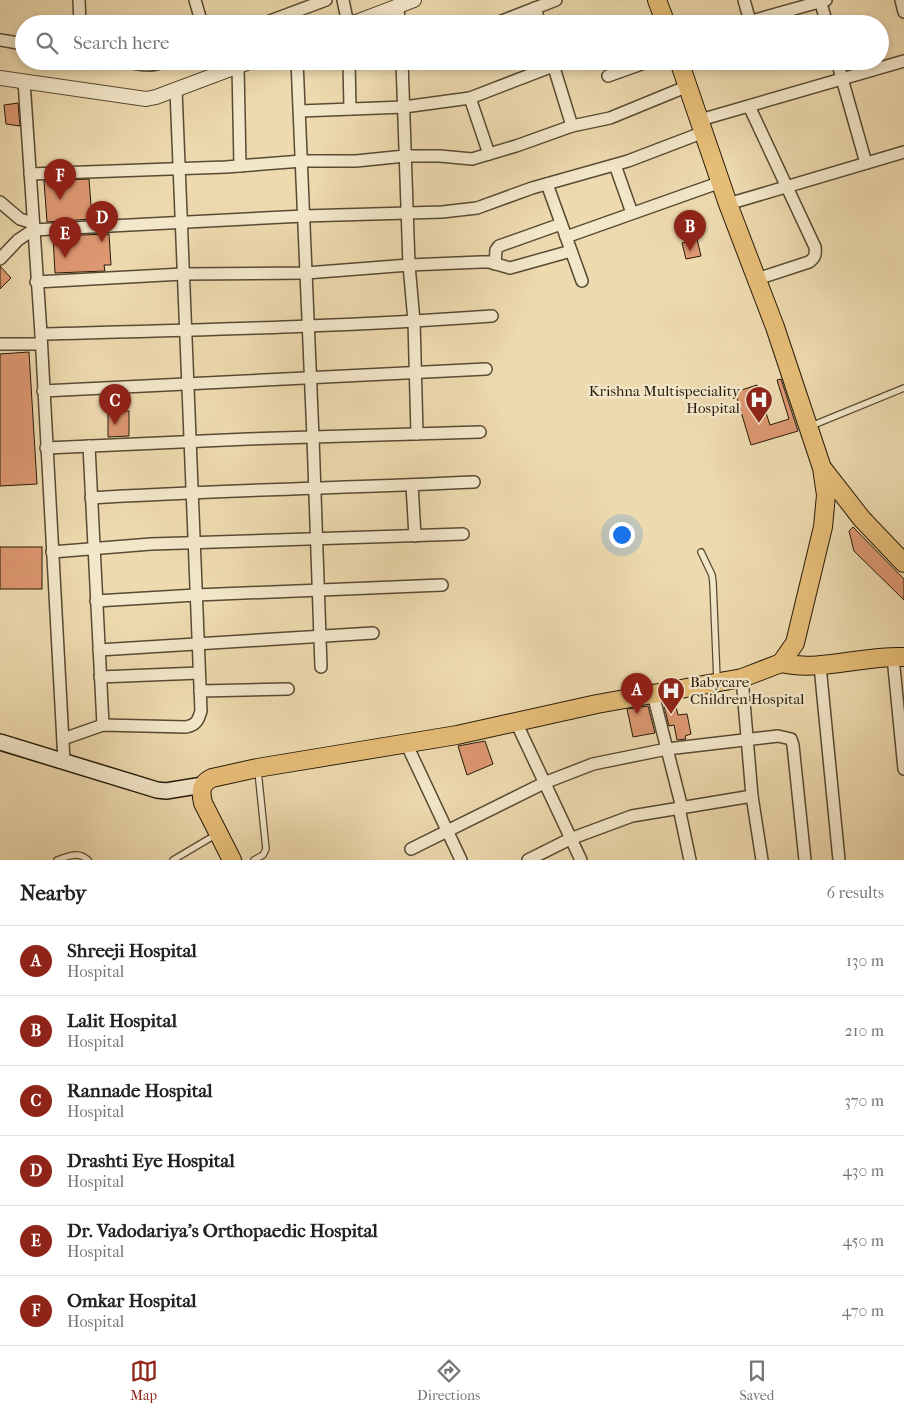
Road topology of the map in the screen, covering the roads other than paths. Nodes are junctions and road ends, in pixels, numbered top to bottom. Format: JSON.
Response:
{"nodes":[{"id":1,"x":79,"y":0,"type":"edge"},
{"id":2,"x":195,"y":0,"type":"edge"},
{"id":3,"x":326,"y":0,"type":"edge"},
{"id":4,"x":343,"y":0,"type":"edge"},
{"id":5,"x":414,"y":0,"type":"edge"},
{"id":6,"x":556,"y":0,"type":"edge"},
{"id":7,"x":657,"y":0,"type":"edge"},
{"id":8,"x":744,"y":0,"type":"edge"},
{"id":9,"x":822,"y":0,"type":"edge"},
{"id":10,"x":901,"y":0,"type":"edge"},
{"id":11,"x":398,"y":6,"type":"junction"},
{"id":12,"x":535,"y":8,"type":"junction"},
{"id":13,"x":904,"y":12,"type":"edge"},
{"id":14,"x":80,"y":15,"type":"edge"},
{"id":15,"x":199,"y":15,"type":"edge"},
{"id":16,"x":286,"y":15,"type":"edge"},
{"id":17,"x":347,"y":15,"type":"edge"},
{"id":18,"x":374,"y":15,"type":"edge"},
{"id":19,"x":398,"y":15,"type":"edge"},
{"id":20,"x":517,"y":15,"type":"edge"},
{"id":21,"x":537,"y":15,"type":"edge"},
{"id":22,"x":663,"y":15,"type":"edge"},
{"id":23,"x":745,"y":15,"type":"edge"},
{"id":24,"x":770,"y":15,"type":"edge"},
{"id":25,"x":825,"y":15,"type":"edge"},
{"id":26,"x":0,"y":40,"type":"edge"},
{"id":27,"x":15,"y":42,"type":"edge"},
{"id":28,"x":904,"y":61,"type":"edge"},
{"id":29,"x":889,"y":65,"type":"edge"},
{"id":30,"x":213,"y":70,"type":"edge"},
{"id":31,"x":238,"y":70,"type":"edge"},
{"id":32,"x":298,"y":70,"type":"edge"},
{"id":33,"x":349,"y":70,"type":"edge"},
{"id":34,"x":402,"y":70,"type":"edge"},
{"id":35,"x":538,"y":70,"type":"edge"},
{"id":36,"x":554,"y":70,"type":"edge"},
{"id":37,"x":625,"y":70,"type":"edge"},
{"id":38,"x":683,"y":70,"type":"edge"},
{"id":39,"x":840,"y":70,"type":"edge"},
{"id":40,"x":873,"y":70,"type":"edge"},
{"id":41,"x":608,"y":76,"type":"dead end"},
{"id":42,"x":0,"y":78,"type":"edge"},
{"id":43,"x":842,"y":79,"type":"junction"},
{"id":44,"x":24,"y":81,"type":"junction"},
{"id":45,"x":688,"y":86,"type":"junction"},
{"id":46,"x":176,"y":90,"type":"junction"},
{"id":47,"x":470,"y":98,"type":"junction"},
{"id":48,"x":749,"y":106,"type":"junction"},
{"id":49,"x":404,"y":107,"type":"junction"},
{"id":50,"x":350,"y":109,"type":"junction"},
{"id":51,"x":300,"y":111,"type":"junction"},
{"id":52,"x":572,"y":126,"type":"junction"},
{"id":53,"x":702,"y":126,"type":"junction"},
{"id":54,"x":904,"y":152,"type":"edge"},
{"id":55,"x":489,"y":154,"type":"junction"},
{"id":56,"x":405,"y":156,"type":"junction"},
{"id":57,"x":302,"y":161,"type":"junction"},
{"id":58,"x":866,"y":163,"type":"junction"},
{"id":59,"x":615,"y":165,"type":"junction"},
{"id":60,"x":240,"y":166,"type":"junction"},
{"id":61,"x":179,"y":168,"type":"junction"},
{"id":62,"x":30,"y":174,"type":"junction"},
{"id":63,"x":721,"y":182,"type":"junction"},
{"id":64,"x":547,"y":184,"type":"junction"},
{"id":65,"x":786,"y":187,"type":"junction"},
{"id":66,"x":0,"y":202,"type":"edge"},
{"id":67,"x":728,"y":204,"type":"junction"},
{"id":68,"x":407,"y":212,"type":"junction"},
{"id":69,"x":632,"y":213,"type":"junction"},
{"id":70,"x":304,"y":216,"type":"junction"},
{"id":71,"x":182,"y":223,"type":"junction"},
{"id":72,"x":561,"y":224,"type":"junction"},
{"id":73,"x":33,"y":226,"type":"junction"},
{"id":74,"x":566,"y":236,"type":"junction"},
{"id":75,"x":571,"y":251,"type":"junction"},
{"id":76,"x":0,"y":259,"type":"edge"},
{"id":77,"x":495,"y":264,"type":"junction"},
{"id":78,"x":409,"y":265,"type":"junction"},
{"id":79,"x":306,"y":273,"type":"junction"},
{"id":80,"x":184,"y":274,"type":"junction"},
{"id":81,"x":757,"y":279,"type":"junction"},
{"id":82,"x":582,"y":281,"type":"dead end"},
{"id":83,"x":36,"y":282,"type":"junction"},
{"id":84,"x":492,"y":316,"type":"dead end"},
{"id":85,"x":414,"y":322,"type":"junction"},
{"id":86,"x":308,"y":326,"type":"junction"},
{"id":87,"x":186,"y":329,"type":"junction"},
{"id":88,"x":41,"y":339,"type":"junction"},
{"id":89,"x":0,"y":344,"type":"edge"},
{"id":90,"x":486,"y":369,"type":"dead end"},
{"id":91,"x":415,"y":373,"type":"junction"},
{"id":92,"x":311,"y":379,"type":"junction"},
{"id":93,"x":188,"y":385,"type":"junction"},
{"id":94,"x":904,"y":388,"type":"edge"},
{"id":95,"x":43,"y":391,"type":"junction"},
{"id":96,"x":809,"y":427,"type":"junction"},
{"id":97,"x":480,"y":432,"type":"dead end"},
{"id":98,"x":417,"y":434,"type":"junction"},
{"id":99,"x":314,"y":437,"type":"junction"},
{"id":100,"x":190,"y":442,"type":"junction"},
{"id":101,"x":89,"y":446,"type":"junction"},
{"id":102,"x":46,"y":448,"type":"junction"},
{"id":103,"x":822,"y":468,"type":"junction"},
{"id":104,"x":474,"y":482,"type":"dead end"},
{"id":105,"x":412,"y":485,"type":"junction"},
{"id":106,"x":315,"y":489,"type":"junction"},
{"id":107,"x":192,"y":492,"type":"junction"},
{"id":108,"x":91,"y":498,"type":"junction"},
{"id":109,"x":463,"y":534,"type":"dead end"},
{"id":110,"x":415,"y":536,"type":"junction"},
{"id":111,"x":317,"y":539,"type":"junction"},
{"id":112,"x":193,"y":542,"type":"junction"},
{"id":113,"x":93,"y":549,"type":"junction"},
{"id":114,"x":52,"y":552,"type":"junction"},
{"id":115,"x":701,"y":552,"type":"dead end"},
{"id":116,"x":904,"y":564,"type":"edge"},
{"id":117,"x":442,"y":585,"type":"dead end"},
{"id":118,"x":318,"y":591,"type":"junction"},
{"id":119,"x":196,"y":595,"type":"junction"},
{"id":120,"x":96,"y":601,"type":"junction"},
{"id":121,"x":374,"y":634,"type":"dead end"},
{"id":122,"x":320,"y":636,"type":"junction"},
{"id":123,"x":197,"y":645,"type":"junction"},
{"id":124,"x":99,"y":650,"type":"junction"},
{"id":125,"x":899,"y":657,"type":"edge"},
{"id":126,"x":781,"y":663,"type":"junction"},
{"id":127,"x":820,"y":666,"type":"junction"},
{"id":128,"x":321,"y":667,"type":"dead end"},
{"id":129,"x":199,"y":673,"type":"junction"},
{"id":130,"x":100,"y":678,"type":"junction"},
{"id":131,"x":742,"y":678,"type":"junction"},
{"id":132,"x":717,"y":682,"type":"junction"},
{"id":133,"x":288,"y":689,"type":"dead end"},
{"id":134,"x":200,"y":691,"type":"junction"},
{"id":135,"x":653,"y":694,"type":"junction"},
{"id":136,"x":516,"y":722,"type":"junction"},
{"id":137,"x":103,"y":725,"type":"junction"},
{"id":138,"x":747,"y":738,"type":"junction"},
{"id":139,"x":63,"y":739,"type":"junction"},
{"id":140,"x":0,"y":742,"type":"edge"},
{"id":141,"x":406,"y":743,"type":"junction"},
{"id":142,"x":667,"y":749,"type":"junction"},
{"id":143,"x":64,"y":761,"type":"junction"},
{"id":144,"x":257,"y":768,"type":"junction"},
{"id":145,"x":904,"y":769,"type":"edge"},
{"id":146,"x":544,"y":783,"type":"junction"},
{"id":147,"x":203,"y":785,"type":"junction"},
{"id":148,"x":752,"y":796,"type":"junction"},
{"id":149,"x":680,"y":808,"type":"junction"},
{"id":150,"x":446,"y":830,"type":"junction"},
{"id":151,"x":219,"y":833,"type":"junction"},
{"id":152,"x":570,"y":839,"type":"junction"},
{"id":153,"x":411,"y":849,"type":"dead end"},
{"id":154,"x":57,"y":860,"type":"edge"},
{"id":155,"x":88,"y":860,"type":"edge"},
{"id":156,"x":173,"y":860,"type":"edge"},
{"id":157,"x":232,"y":860,"type":"edge"},
{"id":158,"x":254,"y":860,"type":"edge"},
{"id":159,"x":461,"y":860,"type":"edge"},
{"id":160,"x":528,"y":860,"type":"edge"},
{"id":161,"x":581,"y":860,"type":"edge"},
{"id":162,"x":690,"y":860,"type":"edge"},
{"id":163,"x":762,"y":860,"type":"edge"},
{"id":164,"x":805,"y":860,"type":"edge"},
{"id":165,"x":839,"y":860,"type":"edge"}],
"edges":[{"from":1,"to":14,"type":"street"},
{"from":2,"to":15,"type":"street"},
{"from":3,"to":16,"type":"street"},
{"from":4,"to":17,"type":"street"},
{"from":5,"to":11,"type":"street"},
{"from":6,"to":12,"type":"street"},
{"from":7,"to":22,"type":"main road"},
{"from":8,"to":23,"type":"street"},
{"from":9,"to":24,"type":"street"},
{"from":9,"to":25,"type":"street"},
{"from":10,"to":13,"type":"street"},
{"from":11,"to":18,"type":"street"},
{"from":11,"to":19,"type":"street"},
{"from":12,"to":20,"type":"street"},
{"from":12,"to":21,"type":"street"},
{"from":26,"to":27,"type":"street"},
{"from":28,"to":29,"type":"street"},
{"from":30,"to":46,"type":"street"},
{"from":31,"to":60,"type":"street"},
{"from":32,"to":51,"type":"street"},
{"from":33,"to":50,"type":"street"},
{"from":34,"to":49,"type":"street"},
{"from":35,"to":47,"type":"street"},
{"from":36,"to":52,"type":"street"},
{"from":37,"to":41,"type":"street"},
{"from":38,"to":45,"type":"main road"},
{"from":39,"to":43,"type":"street"},
{"from":40,"to":43,"type":"street"},
{"from":42,"to":44,"type":"street"},
{"from":43,"to":48,"type":"street"},
{"from":43,"to":58,"type":"street"},
{"from":44,"to":46,"type":"street"},
{"from":44,"to":62,"type":"street"},
{"from":45,"to":52,"type":"street"},
{"from":45,"to":53,"type":"main road"},
{"from":46,"to":61,"type":"street"},
{"from":47,"to":49,"type":"street"},
{"from":47,"to":55,"type":"street"},
{"from":48,"to":53,"type":"street"},
{"from":48,"to":65,"type":"street"},
{"from":49,"to":50,"type":"street"},
{"from":49,"to":56,"type":"street"},
{"from":50,"to":51,"type":"street"},
{"from":51,"to":57,"type":"street"},
{"from":52,"to":55,"type":"street"},
{"from":53,"to":59,"type":"street"},
{"from":53,"to":63,"type":"main road"},
{"from":54,"to":58,"type":"street"},
{"from":55,"to":56,"type":"street"},
{"from":56,"to":57,"type":"street"},
{"from":56,"to":68,"type":"street"},
{"from":57,"to":60,"type":"street"},
{"from":57,"to":70,"type":"street"},
{"from":58,"to":65,"type":"street"},
{"from":59,"to":64,"type":"street"},
{"from":59,"to":69,"type":"street"},
{"from":60,"to":61,"type":"street"},
{"from":61,"to":62,"type":"street"},
{"from":61,"to":71,"type":"street"},
{"from":62,"to":73,"type":"street"},
{"from":63,"to":67,"type":"main road"},
{"from":63,"to":69,"type":"street"},
{"from":64,"to":68,"type":"street"},
{"from":64,"to":72,"type":"street"},
{"from":65,"to":67,"type":"street"},
{"from":65,"to":81,"type":"street"},
{"from":66,"to":73,"type":"street"},
{"from":67,"to":81,"type":"main road"},
{"from":68,"to":70,"type":"street"},
{"from":68,"to":78,"type":"street"},
{"from":69,"to":74,"type":"street"},
{"from":70,"to":71,"type":"street"},
{"from":70,"to":79,"type":"street"},
{"from":71,"to":73,"type":"street"},
{"from":71,"to":80,"type":"street"},
{"from":72,"to":74,"type":"street"},
{"from":72,"to":77,"type":"street"},
{"from":73,"to":76,"type":"street"},
{"from":73,"to":83,"type":"street"},
{"from":74,"to":75,"type":"street"},
{"from":75,"to":77,"type":"street"},
{"from":75,"to":82,"type":"street"},
{"from":77,"to":78,"type":"street"},
{"from":78,"to":79,"type":"street"},
{"from":78,"to":85,"type":"street"},
{"from":79,"to":80,"type":"street"},
{"from":79,"to":86,"type":"street"},
{"from":80,"to":83,"type":"street"},
{"from":80,"to":87,"type":"street"},
{"from":81,"to":96,"type":"main road"},
{"from":83,"to":88,"type":"street"},
{"from":84,"to":85,"type":"street"},
{"from":85,"to":86,"type":"street"},
{"from":85,"to":91,"type":"street"},
{"from":86,"to":87,"type":"street"},
{"from":86,"to":92,"type":"street"},
{"from":87,"to":88,"type":"street"},
{"from":87,"to":93,"type":"street"},
{"from":88,"to":89,"type":"street"},
{"from":88,"to":95,"type":"street"},
{"from":90,"to":91,"type":"street"},
{"from":91,"to":92,"type":"street"},
{"from":91,"to":98,"type":"street"},
{"from":92,"to":93,"type":"street"},
{"from":92,"to":99,"type":"street"},
{"from":93,"to":95,"type":"street"},
{"from":93,"to":100,"type":"street"},
{"from":94,"to":96,"type":"lane"},
{"from":95,"to":102,"type":"street"},
{"from":96,"to":103,"type":"main road"},
{"from":97,"to":98,"type":"street"},
{"from":98,"to":99,"type":"street"},
{"from":99,"to":100,"type":"street"},
{"from":99,"to":106,"type":"street"},
{"from":100,"to":101,"type":"street"},
{"from":100,"to":107,"type":"street"},
{"from":101,"to":102,"type":"street"},
{"from":101,"to":108,"type":"street"},
{"from":102,"to":114,"type":"street"},
{"from":103,"to":116,"type":"main road"},
{"from":103,"to":126,"type":"main road"},
{"from":104,"to":105,"type":"street"},
{"from":105,"to":106,"type":"street"},
{"from":105,"to":110,"type":"street"},
{"from":106,"to":107,"type":"street"},
{"from":106,"to":111,"type":"street"},
{"from":107,"to":108,"type":"street"},
{"from":107,"to":112,"type":"street"},
{"from":108,"to":113,"type":"street"},
{"from":109,"to":110,"type":"street"},
{"from":110,"to":111,"type":"street"},
{"from":111,"to":112,"type":"street"},
{"from":111,"to":118,"type":"street"},
{"from":112,"to":113,"type":"street"},
{"from":112,"to":119,"type":"street"},
{"from":113,"to":114,"type":"street"},
{"from":113,"to":120,"type":"street"},
{"from":114,"to":139,"type":"street"},
{"from":115,"to":132,"type":"lane"},
{"from":117,"to":118,"type":"street"},
{"from":118,"to":119,"type":"street"},
{"from":118,"to":122,"type":"street"},
{"from":119,"to":120,"type":"street"},
{"from":119,"to":123,"type":"street"},
{"from":120,"to":124,"type":"street"},
{"from":121,"to":122,"type":"street"},
{"from":122,"to":123,"type":"street"},
{"from":122,"to":128,"type":"street"},
{"from":123,"to":124,"type":"street"},
{"from":123,"to":129,"type":"street"},
{"from":124,"to":130,"type":"street"},
{"from":125,"to":127,"type":"main road"},
{"from":125,"to":145,"type":"street"},
{"from":126,"to":127,"type":"main road"},
{"from":126,"to":131,"type":"main road"},
{"from":127,"to":165,"type":"street"},
{"from":129,"to":130,"type":"street"},
{"from":129,"to":134,"type":"street"},
{"from":130,"to":137,"type":"street"},
{"from":131,"to":132,"type":"main road"},
{"from":131,"to":138,"type":"street"},
{"from":132,"to":135,"type":"main road"},
{"from":133,"to":134,"type":"street"},
{"from":134,"to":137,"type":"street"},
{"from":135,"to":136,"type":"main road"},
{"from":135,"to":142,"type":"street"},
{"from":136,"to":141,"type":"main road"},
{"from":136,"to":146,"type":"street"},
{"from":137,"to":139,"type":"street"},
{"from":138,"to":142,"type":"street"},
{"from":138,"to":148,"type":"street"},
{"from":138,"to":164,"type":"street"},
{"from":139,"to":143,"type":"street"},
{"from":140,"to":143,"type":"main road"},
{"from":141,"to":144,"type":"main road"},
{"from":141,"to":150,"type":"street"},
{"from":142,"to":146,"type":"street"},
{"from":142,"to":149,"type":"street"},
{"from":143,"to":147,"type":"main road"},
{"from":144,"to":147,"type":"main road"},
{"from":144,"to":158,"type":"lane"},
{"from":146,"to":150,"type":"street"},
{"from":146,"to":152,"type":"street"},
{"from":147,"to":151,"type":"main road"},
{"from":148,"to":149,"type":"street"},
{"from":148,"to":163,"type":"street"},
{"from":149,"to":152,"type":"street"},
{"from":149,"to":162,"type":"street"},
{"from":150,"to":153,"type":"street"},
{"from":150,"to":159,"type":"street"},
{"from":151,"to":156,"type":"lane"},
{"from":151,"to":157,"type":"main road"},
{"from":152,"to":160,"type":"street"},
{"from":152,"to":161,"type":"street"},
{"from":154,"to":155,"type":"lane"}]}
